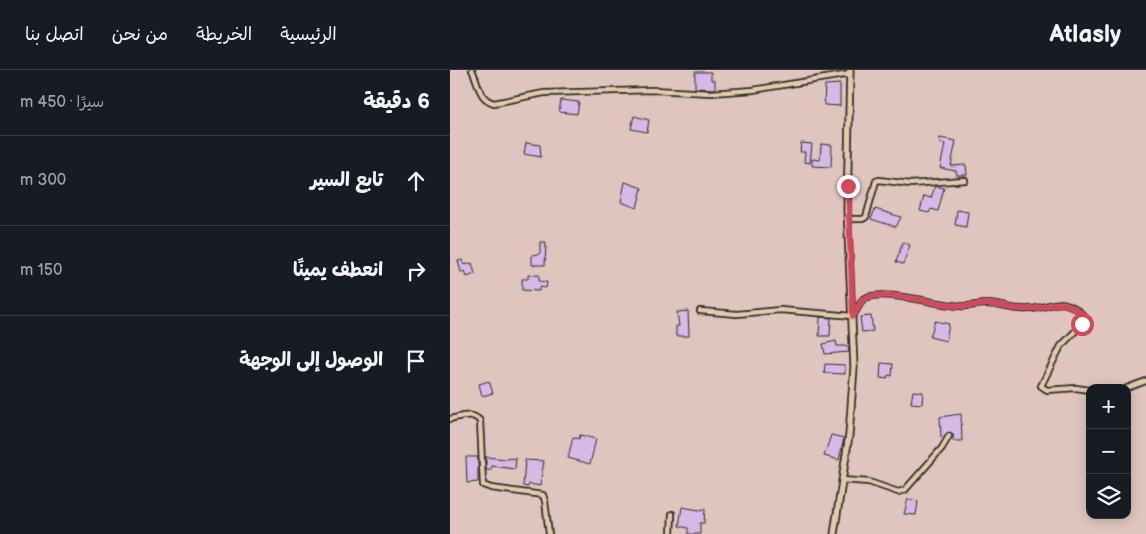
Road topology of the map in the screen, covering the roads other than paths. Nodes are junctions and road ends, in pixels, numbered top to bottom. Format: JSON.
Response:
{"nodes":[{"id":1,"x":472,"y":70,"type":"edge"},
{"id":2,"x":850,"y":72,"type":"edge"},
{"id":3,"x":965,"y":180,"type":"dead end"},
{"id":4,"x":848,"y":219,"type":"junction"},
{"id":5,"x":700,"y":311,"type":"dead end"},
{"id":6,"x":853,"y":316,"type":"junction"},
{"id":7,"x":1146,"y":381,"type":"edge"},
{"id":8,"x":1131,"y":387,"type":"edge"},
{"id":9,"x":1086,"y":389,"type":"edge"},
{"id":10,"x":450,"y":419,"type":"edge"},
{"id":11,"x":950,"y":436,"type":"dead end"},
{"id":12,"x":842,"y":480,"type":"junction"},
{"id":13,"x":672,"y":514,"type":"dead end"},
{"id":14,"x":548,"y":534,"type":"edge"},
{"id":15,"x":671,"y":534,"type":"edge"},
{"id":16,"x":834,"y":534,"type":"edge"}],
"edges":[{"from":1,"to":2,"type":"street"},
{"from":2,"to":4,"type":"street"},
{"from":3,"to":4,"type":"street"},
{"from":4,"to":6,"type":"street"},
{"from":5,"to":6,"type":"street"},
{"from":6,"to":9,"type":"street"},
{"from":6,"to":12,"type":"street"},
{"from":7,"to":8,"type":"street"},
{"from":10,"to":14,"type":"street"},
{"from":11,"to":12,"type":"street"},
{"from":12,"to":16,"type":"street"},
{"from":13,"to":15,"type":"street"}]}
